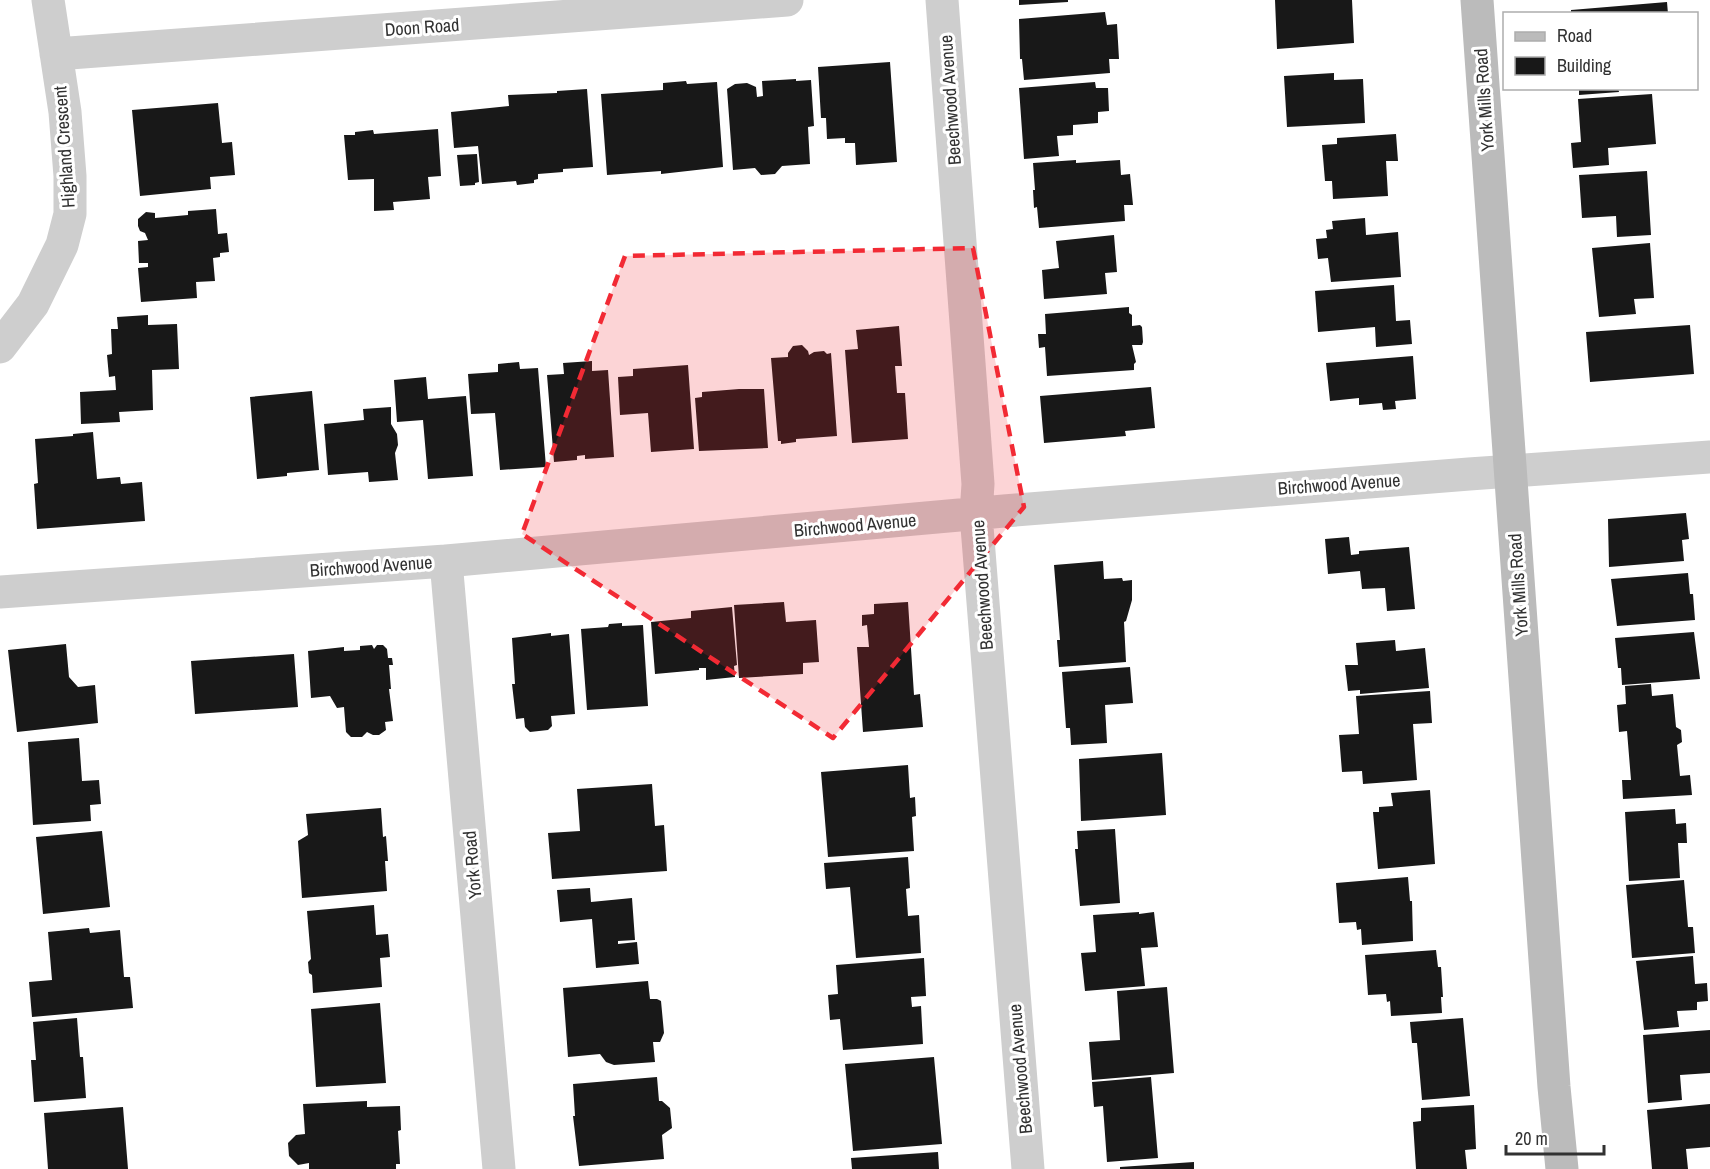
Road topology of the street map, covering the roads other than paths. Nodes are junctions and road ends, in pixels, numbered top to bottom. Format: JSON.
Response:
{"nodes":[{"id":1,"x":48,"y":0,"type":"edge"},
{"id":2,"x":787,"y":0,"type":"edge"},
{"id":3,"x":942,"y":0,"type":"edge"},
{"id":4,"x":1477,"y":0,"type":"edge"},
{"id":5,"x":57,"y":54,"type":"junction"},
{"id":6,"x":0,"y":347,"type":"edge"},
{"id":7,"x":1710,"y":457,"type":"edge"},
{"id":8,"x":1510,"y":471,"type":"junction"},
{"id":9,"x":976,"y":514,"type":"junction"},
{"id":10,"x":446,"y":561,"type":"junction"},
{"id":11,"x":0,"y":592,"type":"edge"},
{"id":12,"x":499,"y":1169,"type":"edge"},
{"id":13,"x":1028,"y":1169,"type":"edge"},
{"id":14,"x":1562,"y":1169,"type":"edge"}],
"edges":[{"from":1,"to":5,"type":"street","name":"Highland Crescent"},
{"from":2,"to":5,"type":"street","name":"Doon Road"},
{"from":3,"to":9,"type":"street","name":"Beechwood Avenue"},
{"from":4,"to":8,"type":"main road","name":"York Mills Road"},
{"from":5,"to":6,"type":"street","name":"Highland Crescent"},
{"from":7,"to":8,"type":"street","name":"Birchwood Avenue"},
{"from":8,"to":9,"type":"street","name":"Birchwood Avenue"},
{"from":8,"to":14,"type":"main road","name":"York Mills Road"},
{"from":9,"to":10,"type":"street","name":"Birchwood Avenue"},
{"from":9,"to":13,"type":"street","name":"Beechwood Avenue"},
{"from":10,"to":11,"type":"street","name":"Birchwood Avenue"},
{"from":10,"to":12,"type":"street","name":"York Road"}]}
